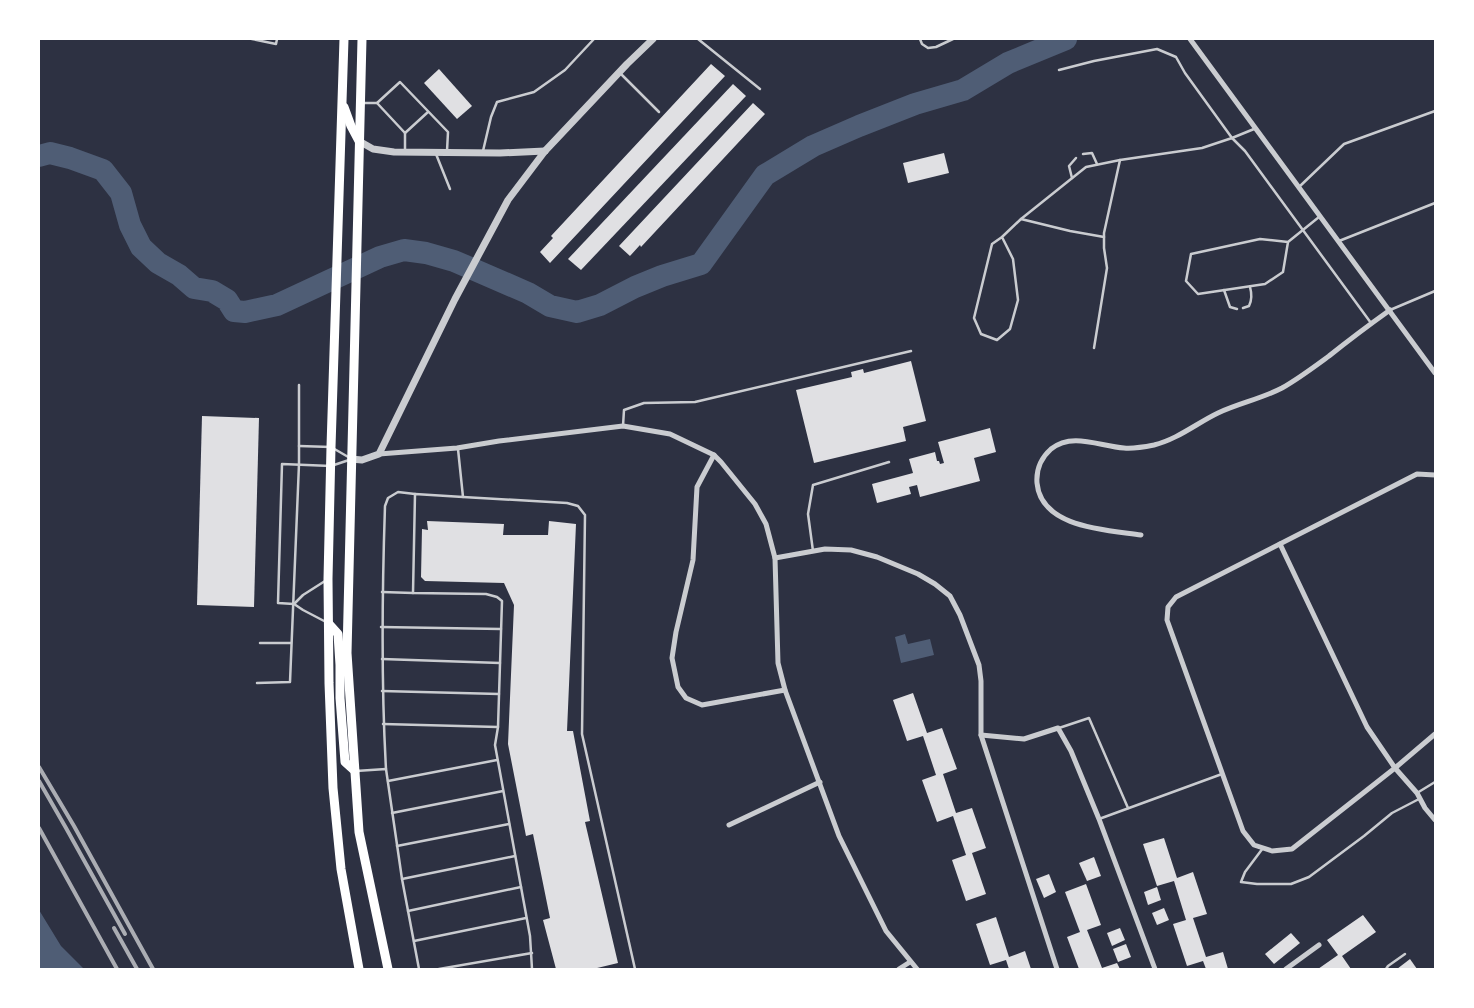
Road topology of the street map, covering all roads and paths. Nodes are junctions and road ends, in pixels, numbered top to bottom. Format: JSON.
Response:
{"nodes":[{"id":1,"x":252,"y":39,"type":"edge"},
{"id":2,"x":277,"y":39,"type":"edge"},
{"id":3,"x":344,"y":39,"type":"edge"},
{"id":4,"x":362,"y":39,"type":"edge"},
{"id":5,"x":594,"y":39,"type":"edge"},
{"id":6,"x":653,"y":39,"type":"edge"},
{"id":7,"x":698,"y":39,"type":"edge"},
{"id":8,"x":920,"y":39,"type":"edge"},
{"id":9,"x":953,"y":39,"type":"edge"},
{"id":10,"x":1190,"y":39,"type":"edge"},
{"id":11,"x":1059,"y":70,"type":"dead end"},
{"id":12,"x":619,"y":72,"type":"junction"},
{"id":13,"x":760,"y":89,"type":"dead end"},
{"id":14,"x":414,"y":97,"type":"junction"},
{"id":15,"x":410,"y":100,"type":"dead end"},
{"id":16,"x":342,"y":102,"type":"junction"},
{"id":17,"x":360,"y":103,"type":"junction"},
{"id":18,"x":377,"y":103,"type":"junction"},
{"id":19,"x":1435,"y":111,"type":"edge"},
{"id":20,"x":428,"y":112,"type":"junction"},
{"id":21,"x":659,"y":112,"type":"dead end"},
{"id":22,"x":1256,"y":128,"type":"junction"},
{"id":23,"x":405,"y":133,"type":"junction"},
{"id":24,"x":1232,"y":138,"type":"junction"},
{"id":25,"x":359,"y":141,"type":"junction"},
{"id":26,"x":545,"y":151,"type":"junction"},
{"id":27,"x":405,"y":152,"type":"junction"},
{"id":28,"x":436,"y":152,"type":"junction"},
{"id":29,"x":447,"y":153,"type":"junction"},
{"id":30,"x":482,"y":153,"type":"junction"},
{"id":31,"x":1084,"y":154,"type":"dead end"},
{"id":32,"x":1076,"y":158,"type":"dead end"},
{"id":33,"x":1120,"y":160,"type":"junction"},
{"id":34,"x":1097,"y":164,"type":"junction"},
{"id":35,"x":1072,"y":178,"type":"junction"},
{"id":36,"x":1299,"y":187,"type":"junction"},
{"id":37,"x":450,"y":189,"type":"dead end"},
{"id":38,"x":1435,"y":203,"type":"edge"},
{"id":39,"x":1320,"y":216,"type":"junction"},
{"id":40,"x":1021,"y":219,"type":"junction"},
{"id":41,"x":1303,"y":230,"type":"junction"},
{"id":42,"x":1002,"y":237,"type":"junction"},
{"id":43,"x":1104,"y":237,"type":"junction"},
{"id":44,"x":1288,"y":242,"type":"junction"},
{"id":45,"x":1339,"y":242,"type":"junction"},
{"id":46,"x":1249,"y":287,"type":"junction"},
{"id":47,"x":1224,"y":290,"type":"junction"},
{"id":48,"x":1435,"y":291,"type":"edge"},
{"id":49,"x":1243,"y":308,"type":"dead end"},
{"id":50,"x":1236,"y":309,"type":"dead end"},
{"id":51,"x":1390,"y":310,"type":"junction"},
{"id":52,"x":1372,"y":324,"type":"junction"},
{"id":53,"x":1094,"y":348,"type":"dead end"},
{"id":54,"x":912,"y":351,"type":"dead end"},
{"id":55,"x":1435,"y":373,"type":"edge"},
{"id":56,"x":299,"y":385,"type":"dead end"},
{"id":57,"x":623,"y":426,"type":"junction"},
{"id":58,"x":299,"y":446,"type":"junction"},
{"id":59,"x":331,"y":447,"type":"junction"},
{"id":60,"x":457,"y":448,"type":"junction"},
{"id":61,"x":379,"y":454,"type":"junction"},
{"id":62,"x":714,"y":456,"type":"junction"},
{"id":63,"x":351,"y":459,"type":"junction"},
{"id":64,"x":889,"y":462,"type":"dead end"},
{"id":65,"x":299,"y":464,"type":"junction"},
{"id":66,"x":331,"y":466,"type":"junction"},
{"id":67,"x":1435,"y":476,"type":"edge"},
{"id":68,"x":415,"y":494,"type":"junction"},
{"id":69,"x":463,"y":497,"type":"junction"},
{"id":70,"x":1140,"y":535,"type":"dead end"},
{"id":71,"x":1280,"y":544,"type":"junction"},
{"id":72,"x":812,"y":551,"type":"junction"},
{"id":73,"x":774,"y":558,"type":"junction"},
{"id":74,"x":328,"y":579,"type":"junction"},
{"id":75,"x":382,"y":592,"type":"junction"},
{"id":76,"x":413,"y":592,"type":"junction"},
{"id":77,"x":294,"y":604,"type":"junction"},
{"id":78,"x":329,"y":624,"type":"junction"},
{"id":79,"x":381,"y":627,"type":"junction"},
{"id":80,"x":501,"y":628,"type":"junction"},
{"id":81,"x":260,"y":643,"type":"dead end"},
{"id":82,"x":291,"y":643,"type":"junction"},
{"id":83,"x":382,"y":659,"type":"junction"},
{"id":84,"x":500,"y":663,"type":"junction"},
{"id":85,"x":257,"y":683,"type":"dead end"},
{"id":86,"x":785,"y":690,"type":"junction"},
{"id":87,"x":382,"y":691,"type":"junction"},
{"id":88,"x":499,"y":694,"type":"junction"},
{"id":89,"x":383,"y":724,"type":"junction"},
{"id":90,"x":498,"y":727,"type":"junction"},
{"id":91,"x":1058,"y":728,"type":"junction"},
{"id":92,"x":1435,"y":734,"type":"edge"},
{"id":93,"x":981,"y":735,"type":"junction"},
{"id":94,"x":497,"y":760,"type":"junction"},
{"id":95,"x":1395,"y":768,"type":"junction"},
{"id":96,"x":386,"y":769,"type":"junction"},
{"id":97,"x":355,"y":771,"type":"junction"},
{"id":98,"x":1222,"y":774,"type":"junction"},
{"id":99,"x":388,"y":781,"type":"junction"},
{"id":100,"x":820,"y":782,"type":"junction"},
{"id":101,"x":1435,"y":782,"type":"edge"},
{"id":102,"x":503,"y":791,"type":"junction"},
{"id":103,"x":1419,"y":796,"type":"junction"},
{"id":104,"x":1128,"y":808,"type":"junction"},
{"id":105,"x":392,"y":813,"type":"junction"},
{"id":106,"x":1099,"y":819,"type":"junction"},
{"id":107,"x":1435,"y":820,"type":"edge"},
{"id":108,"x":509,"y":824,"type":"junction"},
{"id":109,"x":729,"y":825,"type":"dead end"},
{"id":110,"x":397,"y":846,"type":"junction"},
{"id":111,"x":1263,"y":848,"type":"junction"},
{"id":112,"x":515,"y":856,"type":"junction"},
{"id":113,"x":402,"y":879,"type":"junction"},
{"id":114,"x":521,"y":887,"type":"junction"},
{"id":115,"x":408,"y":911,"type":"junction"},
{"id":116,"x":526,"y":918,"type":"junction"},
{"id":117,"x":414,"y":941,"type":"junction"},
{"id":118,"x":1319,"y":945,"type":"dead end"},
{"id":119,"x":532,"y":952,"type":"junction"},
{"id":120,"x":1405,"y":954,"type":"dead end"},
{"id":121,"x":910,"y":962,"type":"junction"},
{"id":122,"x":359,"y":969,"type":"edge"},
{"id":123,"x":388,"y":969,"type":"edge"},
{"id":124,"x":419,"y":969,"type":"edge"},
{"id":125,"x":440,"y":969,"type":"edge"},
{"id":126,"x":532,"y":969,"type":"edge"},
{"id":127,"x":635,"y":969,"type":"edge"},
{"id":128,"x":899,"y":969,"type":"edge"},
{"id":129,"x":917,"y":969,"type":"edge"},
{"id":130,"x":1057,"y":969,"type":"edge"},
{"id":131,"x":1155,"y":969,"type":"edge"},
{"id":132,"x":1286,"y":969,"type":"edge"},
{"id":133,"x":1386,"y":969,"type":"edge"}],
"edges":[{"from":1,"to":2,"type":"lane"},
{"from":3,"to":16,"type":"main road"},
{"from":4,"to":17,"type":"main road"},
{"from":5,"to":30,"type":"lane"},
{"from":6,"to":12,"type":"street"},
{"from":7,"to":13,"type":"lane"},
{"from":8,"to":9,"type":"lane"},
{"from":10,"to":22,"type":"street"},
{"from":11,"to":24,"type":"lane"},
{"from":12,"to":21,"type":"lane"},
{"from":12,"to":26,"type":"street"},
{"from":14,"to":15,"type":"lane"},
{"from":14,"to":18,"type":"lane"},
{"from":14,"to":20,"type":"lane"},
{"from":16,"to":25,"type":"main road"},
{"from":16,"to":59,"type":"main road"},
{"from":17,"to":18,"type":"lane"},
{"from":17,"to":25,"type":"main road"},
{"from":18,"to":23,"type":"lane"},
{"from":19,"to":36,"type":"lane"},
{"from":20,"to":23,"type":"lane"},
{"from":20,"to":29,"type":"lane"},
{"from":22,"to":24,"type":"lane"},
{"from":22,"to":36,"type":"street"},
{"from":23,"to":27,"type":"lane"},
{"from":24,"to":33,"type":"lane"},
{"from":24,"to":41,"type":"lane"},
{"from":25,"to":27,"type":"street"},
{"from":25,"to":63,"type":"main road"},
{"from":26,"to":30,"type":"street"},
{"from":26,"to":61,"type":"street"},
{"from":27,"to":28,"type":"street"},
{"from":28,"to":29,"type":"street"},
{"from":28,"to":37,"type":"lane"},
{"from":29,"to":30,"type":"street"},
{"from":31,"to":34,"type":"lane"},
{"from":32,"to":35,"type":"lane"},
{"from":33,"to":34,"type":"lane"},
{"from":33,"to":43,"type":"lane"},
{"from":34,"to":35,"type":"lane"},
{"from":35,"to":40,"type":"lane"},
{"from":36,"to":39,"type":"street"},
{"from":38,"to":45,"type":"lane"},
{"from":39,"to":41,"type":"lane"},
{"from":39,"to":45,"type":"street"},
{"from":40,"to":42,"type":"lane"},
{"from":40,"to":43,"type":"lane"},
{"from":41,"to":44,"type":"lane"},
{"from":41,"to":52,"type":"lane"},
{"from":42,"to":42,"type":"lane"},
{"from":43,"to":53,"type":"lane"},
{"from":44,"to":46,"type":"lane"},
{"from":44,"to":47,"type":"lane"},
{"from":45,"to":51,"type":"street"},
{"from":46,"to":47,"type":"lane"},
{"from":46,"to":49,"type":"lane"},
{"from":47,"to":50,"type":"lane"},
{"from":48,"to":51,"type":"lane"},
{"from":51,"to":52,"type":"street"},
{"from":51,"to":55,"type":"street"},
{"from":52,"to":70,"type":"street"},
{"from":54,"to":57,"type":"lane"},
{"from":56,"to":58,"type":"lane"},
{"from":57,"to":60,"type":"street"},
{"from":57,"to":62,"type":"street"},
{"from":58,"to":59,"type":"lane"},
{"from":58,"to":65,"type":"lane"},
{"from":59,"to":63,"type":"lane"},
{"from":59,"to":66,"type":"main road"},
{"from":60,"to":61,"type":"street"},
{"from":60,"to":69,"type":"lane"},
{"from":61,"to":63,"type":"street"},
{"from":62,"to":73,"type":"street"},
{"from":62,"to":86,"type":"street"},
{"from":63,"to":66,"type":"lane"},
{"from":63,"to":97,"type":"main road"},
{"from":64,"to":72,"type":"lane"},
{"from":65,"to":66,"type":"lane"},
{"from":65,"to":77,"type":"lane"},
{"from":65,"to":77,"type":"lane"},
{"from":66,"to":74,"type":"main road"},
{"from":67,"to":71,"type":"street"},
{"from":68,"to":69,"type":"lane"},
{"from":68,"to":75,"type":"lane"},
{"from":68,"to":76,"type":"lane"},
{"from":69,"to":127,"type":"lane"},
{"from":71,"to":95,"type":"street"},
{"from":71,"to":98,"type":"street"},
{"from":72,"to":73,"type":"street"},
{"from":72,"to":93,"type":"street"},
{"from":73,"to":86,"type":"street"},
{"from":74,"to":77,"type":"lane"},
{"from":74,"to":78,"type":"main road"},
{"from":75,"to":76,"type":"lane"},
{"from":75,"to":79,"type":"lane"},
{"from":76,"to":80,"type":"lane"},
{"from":77,"to":78,"type":"lane"},
{"from":77,"to":82,"type":"lane"},
{"from":78,"to":97,"type":"main road"},
{"from":78,"to":122,"type":"main road"},
{"from":79,"to":80,"type":"lane"},
{"from":79,"to":83,"type":"lane"},
{"from":80,"to":84,"type":"lane"},
{"from":81,"to":82,"type":"lane"},
{"from":82,"to":85,"type":"lane"},
{"from":83,"to":84,"type":"lane"},
{"from":83,"to":87,"type":"lane"},
{"from":84,"to":88,"type":"lane"},
{"from":86,"to":100,"type":"street"},
{"from":87,"to":88,"type":"lane"},
{"from":87,"to":89,"type":"lane"},
{"from":88,"to":90,"type":"lane"},
{"from":89,"to":90,"type":"lane"},
{"from":89,"to":96,"type":"lane"},
{"from":90,"to":94,"type":"lane"},
{"from":91,"to":93,"type":"street"},
{"from":91,"to":104,"type":"lane"},
{"from":91,"to":106,"type":"street"},
{"from":92,"to":95,"type":"street"},
{"from":93,"to":130,"type":"street"},
{"from":94,"to":99,"type":"lane"},
{"from":94,"to":102,"type":"lane"},
{"from":95,"to":103,"type":"street"},
{"from":95,"to":111,"type":"street"},
{"from":96,"to":97,"type":"lane"},
{"from":96,"to":99,"type":"lane"},
{"from":97,"to":123,"type":"main road"},
{"from":98,"to":104,"type":"lane"},
{"from":98,"to":111,"type":"street"},
{"from":99,"to":105,"type":"lane"},
{"from":100,"to":109,"type":"street"},
{"from":100,"to":121,"type":"street"},
{"from":101,"to":103,"type":"lane"},
{"from":102,"to":105,"type":"lane"},
{"from":102,"to":108,"type":"lane"},
{"from":103,"to":107,"type":"street"},
{"from":103,"to":111,"type":"lane"},
{"from":104,"to":106,"type":"lane"},
{"from":105,"to":110,"type":"lane"},
{"from":106,"to":131,"type":"street"},
{"from":108,"to":110,"type":"lane"},
{"from":108,"to":112,"type":"lane"},
{"from":110,"to":113,"type":"lane"},
{"from":112,"to":113,"type":"lane"},
{"from":112,"to":114,"type":"lane"},
{"from":113,"to":115,"type":"lane"},
{"from":114,"to":115,"type":"lane"},
{"from":114,"to":116,"type":"lane"},
{"from":115,"to":117,"type":"lane"},
{"from":116,"to":117,"type":"lane"},
{"from":116,"to":119,"type":"lane"},
{"from":117,"to":124,"type":"lane"},
{"from":118,"to":132,"type":"street"},
{"from":119,"to":125,"type":"lane"},
{"from":119,"to":126,"type":"lane"},
{"from":120,"to":133,"type":"lane"},
{"from":121,"to":128,"type":"street"},
{"from":121,"to":129,"type":"street"}]}
